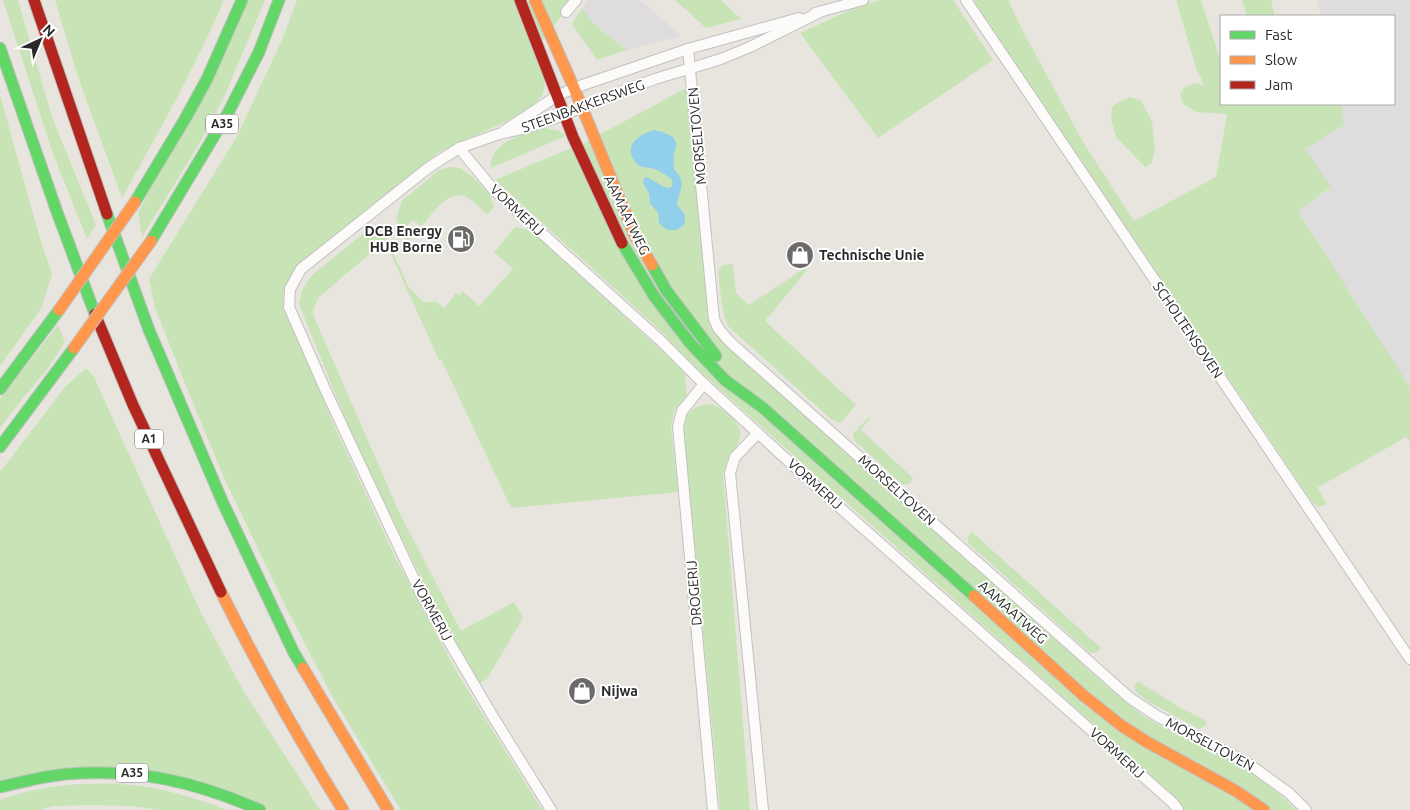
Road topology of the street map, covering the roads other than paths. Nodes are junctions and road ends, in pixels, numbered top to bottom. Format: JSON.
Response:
{"nodes":[{"id":1,"x":34,"y":0,"type":"edge"},
{"id":2,"x":39,"y":0,"type":"edge"},
{"id":3,"x":242,"y":0,"type":"edge"},
{"id":4,"x":279,"y":0,"type":"edge"},
{"id":5,"x":520,"y":0,"type":"edge"},
{"id":6,"x":535,"y":0,"type":"edge"},
{"id":7,"x":576,"y":0,"type":"edge"},
{"id":8,"x":863,"y":0,"type":"edge"},
{"id":9,"x":966,"y":0,"type":"edge"},
{"id":10,"x":822,"y":11,"type":"junction"},
{"id":11,"x":566,"y":12,"type":"dead end"},
{"id":12,"x":48,"y":44,"type":"junction"},
{"id":13,"x":0,"y":48,"type":"edge"},
{"id":14,"x":688,"y":49,"type":"junction"},
{"id":15,"x":690,"y":68,"type":"junction"},
{"id":16,"x":574,"y":88,"type":"junction"},
{"id":17,"x":557,"y":96,"type":"junction"},
{"id":18,"x":582,"y":108,"type":"junction"},
{"id":19,"x":564,"y":115,"type":"junction"},
{"id":20,"x":499,"y":134,"type":"junction"},
{"id":21,"x":459,"y":148,"type":"junction"},
{"id":22,"x":704,"y":384,"type":"junction"},
{"id":23,"x":0,"y":389,"type":"edge"},
{"id":24,"x":762,"y":407,"type":"junction"},
{"id":25,"x":758,"y":432,"type":"junction"},
{"id":26,"x":0,"y":447,"type":"edge"},
{"id":27,"x":1410,"y":659,"type":"edge"},
{"id":28,"x":0,"y":787,"type":"edge"},
{"id":29,"x":260,"y":810,"type":"edge"},
{"id":30,"x":343,"y":810,"type":"edge"},
{"id":31,"x":388,"y":810,"type":"edge"},
{"id":32,"x":552,"y":810,"type":"edge"},
{"id":33,"x":714,"y":810,"type":"edge"},
{"id":34,"x":763,"y":810,"type":"edge"},
{"id":35,"x":1178,"y":810,"type":"edge"},
{"id":36,"x":1264,"y":810,"type":"edge"},
{"id":37,"x":1306,"y":810,"type":"edge"}],
"edges":[{"from":1,"to":12,"type":"main road"},
{"from":2,"to":12,"type":"main road"},
{"from":3,"to":23,"type":"main road","bridge":true},
{"from":4,"to":26,"type":"main road","number":"A35","bridge":true},
{"from":5,"to":17,"type":"main road","name":"AAMAATWEG"},
{"from":6,"to":16,"type":"main road","name":"AAMAATWEG"},
{"from":7,"to":11,"type":"street"},
{"from":8,"to":10,"type":"street","name":"STEENBAKKERSWEG"},
{"from":9,"to":27,"type":"street","name":"SCHOLTENSOVEN"},
{"from":10,"to":14,"type":"street","name":"STEENBAKKERSWEG"},
{"from":10,"to":15,"type":"street","name":"STEENBAKKERSWEG"},
{"from":12,"to":31,"type":"main road"},
{"from":13,"to":30,"type":"main road","number":"A1"},
{"from":14,"to":15,"type":"street","name":"MORSELTOVEN"},
{"from":14,"to":16,"type":"street","name":"STEENBAKKERSWEG"},
{"from":15,"to":18,"type":"street","name":"STEENBAKKERSWEG"},
{"from":15,"to":37,"type":"street","name":"MORSELTOVEN"},
{"from":16,"to":17,"type":"street","name":"STEENBAKKERSWEG"},
{"from":16,"to":18,"type":"main road","name":"AAMAATWEG"},
{"from":17,"to":19,"type":"main road","name":"AAMAATWEG"},
{"from":17,"to":20,"type":"street","name":"STEENBAKKERSWEG"},
{"from":18,"to":19,"type":"street","name":"STEENBAKKERSWEG"},
{"from":18,"to":24,"type":"main road","name":"AAMAATWEG"},
{"from":19,"to":20,"type":"street","name":"STEENBAKKERSWEG"},
{"from":19,"to":24,"type":"main road","name":"AAMAATWEG"},
{"from":20,"to":21,"type":"street"},
{"from":21,"to":22,"type":"street","name":"VORMERIJ"},
{"from":21,"to":32,"type":"street","name":"VORMERIJ"},
{"from":22,"to":25,"type":"street","name":"VORMERIJ"},
{"from":22,"to":33,"type":"street","name":"DROGERIJ"},
{"from":24,"to":36,"type":"main road","name":"AAMAATWEG"},
{"from":25,"to":34,"type":"street"},
{"from":25,"to":35,"type":"street","name":"VORMERIJ"},
{"from":28,"to":29,"type":"main road","number":"A35"}]}
